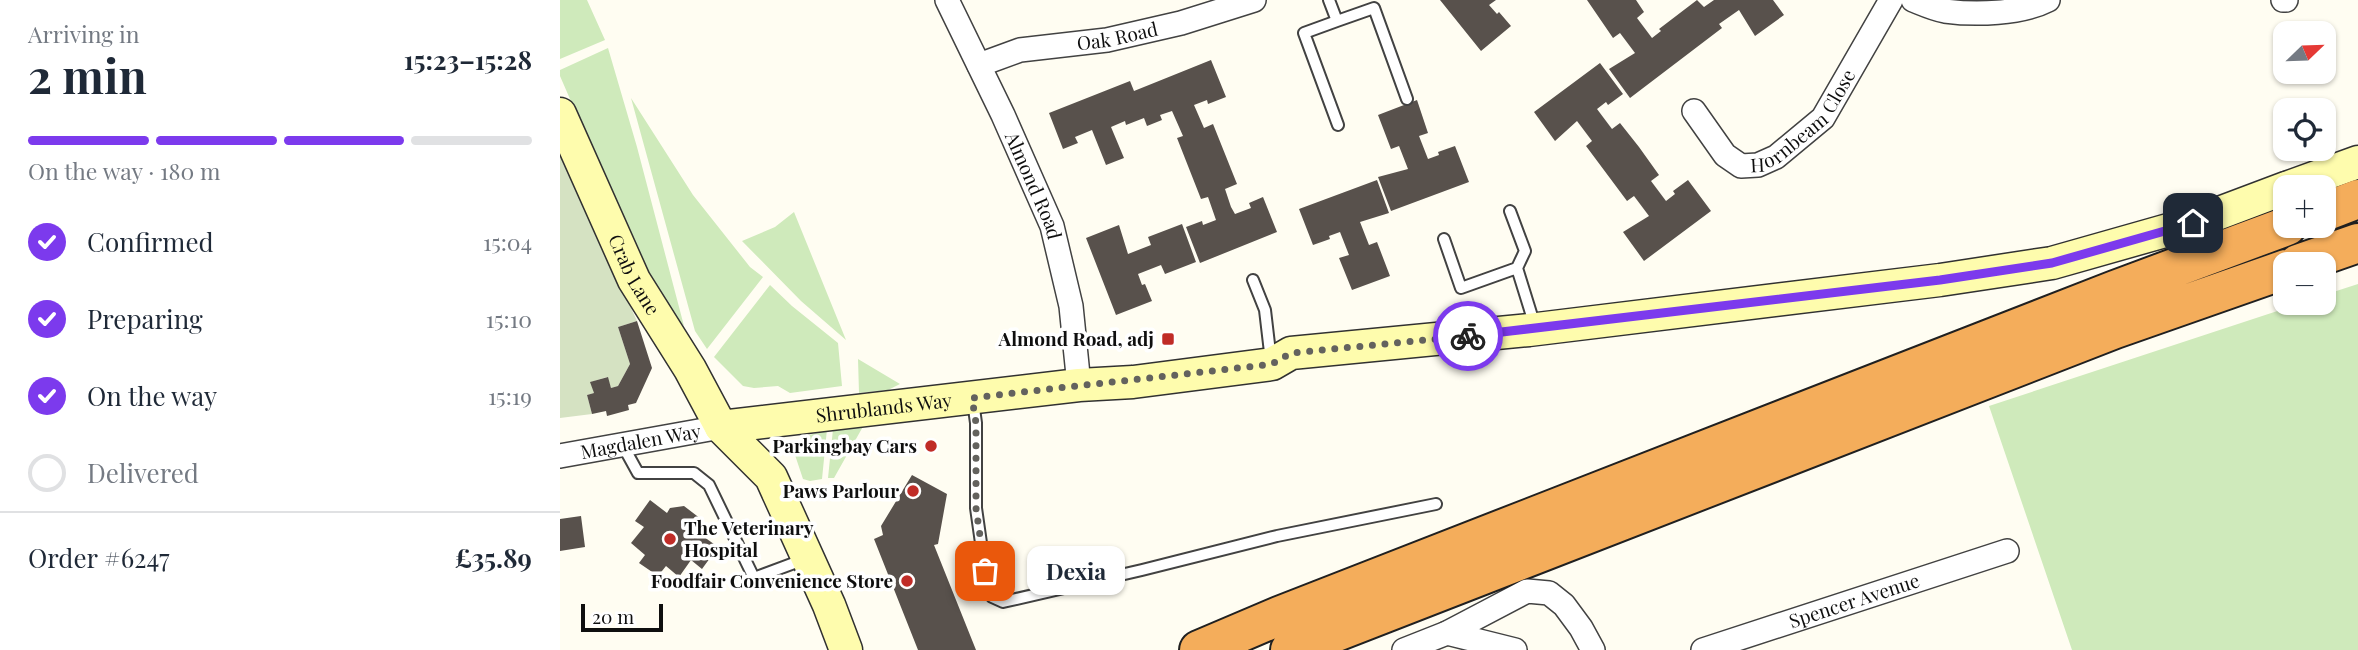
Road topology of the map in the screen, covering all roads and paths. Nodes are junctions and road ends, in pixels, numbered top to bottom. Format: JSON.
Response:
{"nodes":[{"id":1,"x":947,"y":0,"type":"edge"},
{"id":2,"x":1254,"y":0,"type":"edge"},
{"id":3,"x":1329,"y":0,"type":"edge"},
{"id":4,"x":1891,"y":0,"type":"edge"},
{"id":5,"x":1913,"y":0,"type":"edge"},
{"id":6,"x":2048,"y":0,"type":"edge"},
{"id":7,"x":1337,"y":21,"type":"junction"},
{"id":8,"x":979,"y":65,"type":"junction"},
{"id":9,"x":1406,"y":99,"type":"dead end"},
{"id":10,"x":1694,"y":111,"type":"dead end"},
{"id":11,"x":560,"y":114,"type":"edge"},
{"id":12,"x":1338,"y":125,"type":"dead end"},
{"id":13,"x":2358,"y":162,"type":"edge"},
{"id":14,"x":2322,"y":175,"type":"edge"},
{"id":15,"x":2273,"y":193,"type":"edge"},
{"id":16,"x":2358,"y":200,"type":"edge"},
{"id":17,"x":2336,"y":208,"type":"edge"},
{"id":18,"x":1510,"y":211,"type":"dead end"},
{"id":19,"x":2273,"y":231,"type":"edge"},
{"id":20,"x":1444,"y":239,"type":"dead end"},
{"id":21,"x":2358,"y":243,"type":"edge"},
{"id":22,"x":2332,"y":252,"type":"edge"},
{"id":23,"x":1517,"y":268,"type":"junction"},
{"id":24,"x":2273,"y":274,"type":"edge"},
{"id":25,"x":1253,"y":280,"type":"dead end"},
{"id":26,"x":1536,"y":329,"type":"junction"},
{"id":27,"x":1272,"y":364,"type":"junction"},
{"id":28,"x":1079,"y":385,"type":"junction"},
{"id":29,"x":972,"y":398,"type":"junction"},
{"id":30,"x":721,"y":427,"type":"junction"},
{"id":31,"x":622,"y":444,"type":"junction"},
{"id":32,"x":560,"y":456,"type":"edge"},
{"id":33,"x":1436,"y":504,"type":"dead end"},
{"id":34,"x":2007,"y":551,"type":"dead end"},
{"id":35,"x":808,"y":558,"type":"junction"},
{"id":36,"x":1447,"y":632,"type":"junction"},
{"id":37,"x":846,"y":650,"type":"edge"},
{"id":38,"x":1199,"y":650,"type":"edge"},
{"id":39,"x":1290,"y":650,"type":"edge"},
{"id":40,"x":1404,"y":650,"type":"edge"},
{"id":41,"x":1515,"y":650,"type":"edge"},
{"id":42,"x":1593,"y":650,"type":"edge"},
{"id":43,"x":1703,"y":650,"type":"edge"}],
"edges":[{"from":1,"to":8,"type":"street","name":"Almond Road"},
{"from":2,"to":8,"type":"street","name":"Oak Road"},
{"from":3,"to":7,"type":"lane"},
{"from":4,"to":10,"type":"street","name":"Hornbeam Close"},
{"from":5,"to":6,"type":"street"},
{"from":7,"to":9,"type":"lane"},
{"from":7,"to":12,"type":"lane"},
{"from":8,"to":28,"type":"street","name":"Almond Road"},
{"from":11,"to":30,"type":"street","name":"Crab Lane"},
{"from":13,"to":14,"type":"street","name":"Shrublands Way"},
{"from":15,"to":26,"type":"street","name":"Shrublands Way"},
{"from":16,"to":17,"type":"highway"},
{"from":18,"to":23,"type":"lane"},
{"from":19,"to":38,"type":"highway"},
{"from":20,"to":23,"type":"lane"},
{"from":21,"to":22,"type":"highway"},
{"from":23,"to":26,"type":"lane"},
{"from":24,"to":39,"type":"highway"},
{"from":25,"to":27,"type":"lane"},
{"from":26,"to":27,"type":"street","name":"Shrublands Way"},
{"from":27,"to":28,"type":"street","name":"Shrublands Way"},
{"from":28,"to":29,"type":"street","name":"Shrublands Way"},
{"from":29,"to":30,"type":"street","name":"Shrublands Way"},
{"from":29,"to":33,"type":"lane"},
{"from":30,"to":31,"type":"street","name":"Magdalen Way"},
{"from":30,"to":35,"type":"street","name":"Crab Lane"},
{"from":31,"to":32,"type":"street","name":"Magdalen Way"},
{"from":31,"to":35,"type":"lane"},
{"from":34,"to":43,"type":"street","name":"Spencer Avenue"},
{"from":35,"to":37,"type":"street","name":"Crab Lane"},
{"from":36,"to":40,"type":"street"},
{"from":36,"to":41,"type":"street"},
{"from":36,"to":42,"type":"street"}]}
